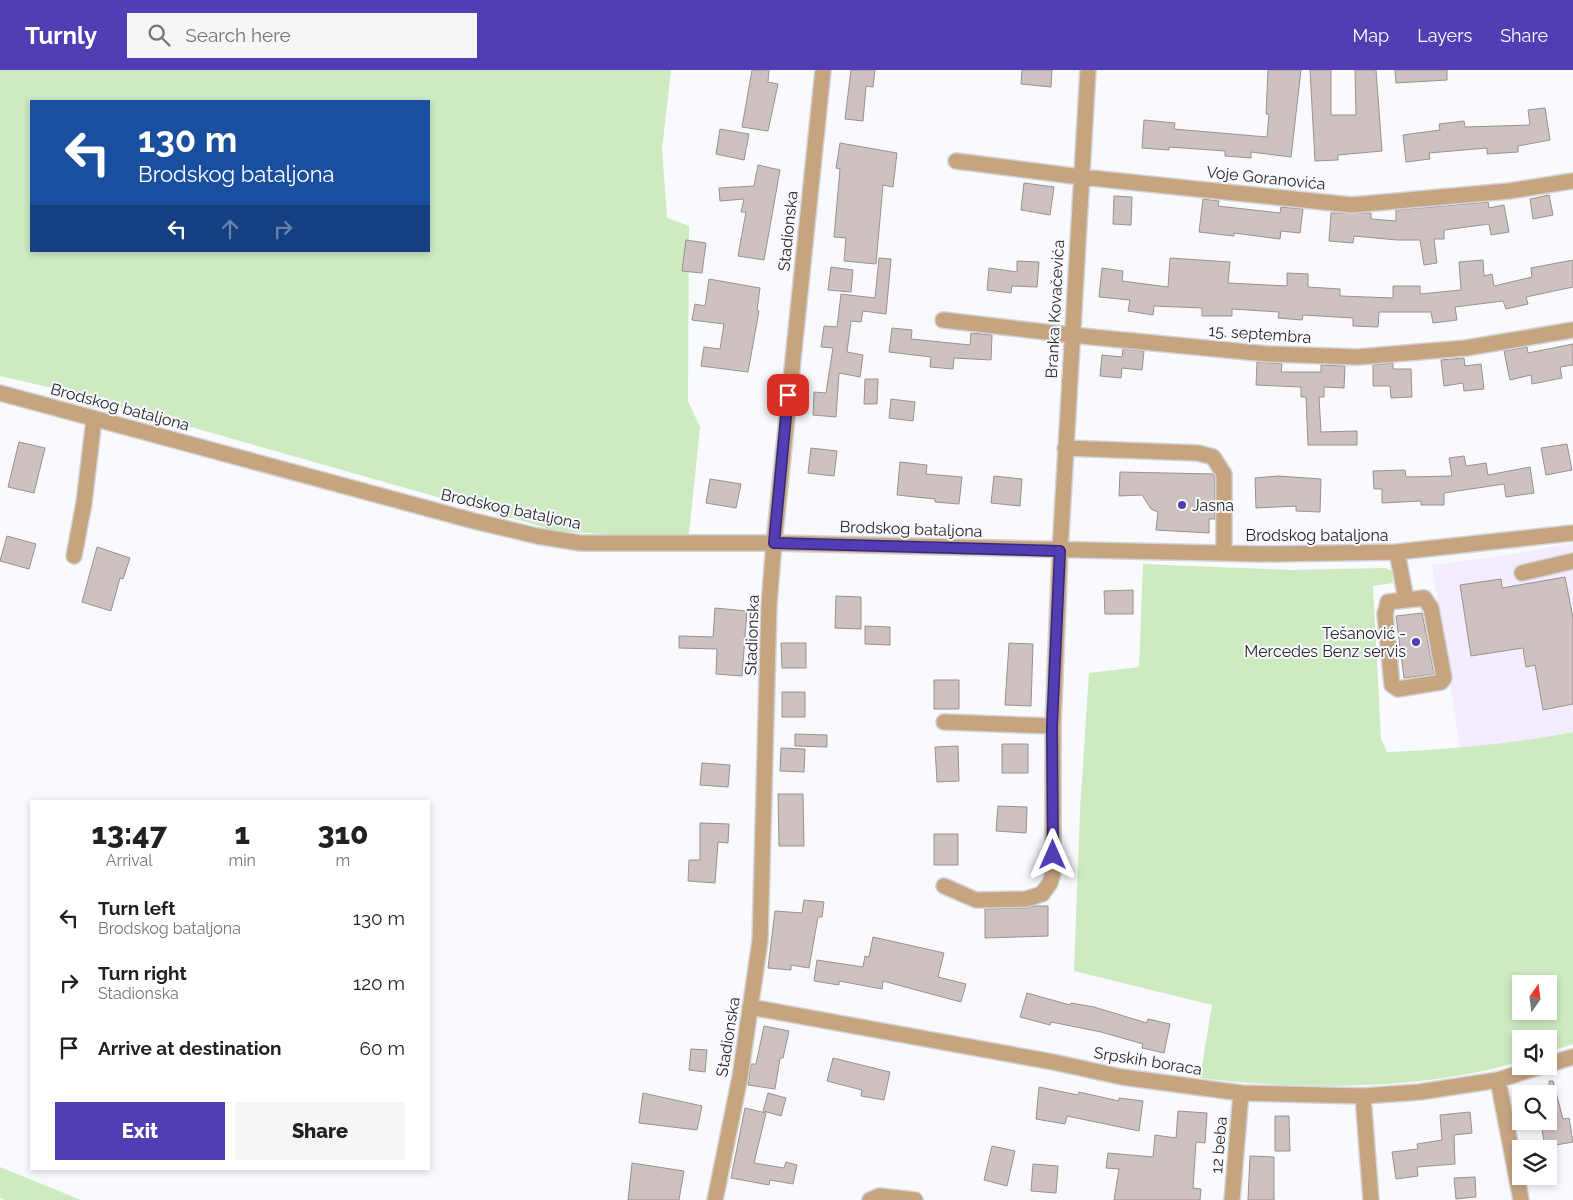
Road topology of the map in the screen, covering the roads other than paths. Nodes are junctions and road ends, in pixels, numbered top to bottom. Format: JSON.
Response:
{"nodes":[{"id":1,"x":823,"y":70,"type":"edge"},
{"id":2,"x":1088,"y":70,"type":"edge"},
{"id":3,"x":956,"y":161,"type":"dead end"},
{"id":4,"x":1081,"y":177,"type":"junction"},
{"id":5,"x":1573,"y":181,"type":"edge"},
{"id":6,"x":943,"y":320,"type":"dead end"},
{"id":7,"x":1573,"y":330,"type":"edge"},
{"id":8,"x":1071,"y":335,"type":"junction"},
{"id":9,"x":0,"y":393,"type":"edge"},
{"id":10,"x":94,"y":419,"type":"junction"},
{"id":11,"x":1065,"y":448,"type":"junction"},
{"id":12,"x":1573,"y":533,"type":"edge"},
{"id":13,"x":774,"y":543,"type":"junction"},
{"id":14,"x":1060,"y":551,"type":"junction"},
{"id":15,"x":1224,"y":551,"type":"junction"},
{"id":16,"x":1397,"y":552,"type":"junction"},
{"id":17,"x":74,"y":556,"type":"dead end"},
{"id":18,"x":1573,"y":561,"type":"edge"},
{"id":19,"x":1522,"y":573,"type":"dead end"},
{"id":20,"x":1406,"y":598,"type":"junction"},
{"id":21,"x":944,"y":722,"type":"dead end"},
{"id":22,"x":1052,"y":726,"type":"junction"},
{"id":23,"x":944,"y":886,"type":"dead end"},
{"id":24,"x":750,"y":1007,"type":"junction"},
{"id":25,"x":1573,"y":1057,"type":"edge"},
{"id":26,"x":1557,"y":1062,"type":"edge"},
{"id":27,"x":1514,"y":1075,"type":"edge"},
{"id":28,"x":1498,"y":1080,"type":"junction"},
{"id":29,"x":1241,"y":1093,"type":"junction"},
{"id":30,"x":1364,"y":1096,"type":"junction"},
{"id":31,"x":875,"y":1198,"type":"edge"},
{"id":32,"x":714,"y":1200,"type":"edge"},
{"id":33,"x":915,"y":1200,"type":"edge"},
{"id":34,"x":1232,"y":1200,"type":"edge"},
{"id":35,"x":1371,"y":1200,"type":"edge"},
{"id":36,"x":1521,"y":1200,"type":"edge"}],
"edges":[{"from":1,"to":13,"type":"street","name":"Stadionska"},
{"from":2,"to":4,"type":"street","name":"Branka Kovačevića"},
{"from":3,"to":4,"type":"street","name":"Voje Goranovića"},
{"from":4,"to":5,"type":"street","name":"Voje Goranovića"},
{"from":4,"to":8,"type":"street","name":"Branka Kovačevića"},
{"from":6,"to":8,"type":"street","name":"15. septembra"},
{"from":7,"to":8,"type":"street","name":"15. septembra"},
{"from":8,"to":11,"type":"street","name":"Branka Kovačevića"},
{"from":9,"to":10,"type":"street","name":"Brodskog bataljona"},
{"from":10,"to":13,"type":"street","name":"Brodskog bataljona"},
{"from":10,"to":17,"type":"street"},
{"from":11,"to":14,"type":"street","name":"Branka Kovačevića"},
{"from":11,"to":15,"type":"street"},
{"from":12,"to":16,"type":"street","name":"Brodskog bataljona"},
{"from":13,"to":14,"type":"street","name":"Brodskog bataljona"},
{"from":13,"to":24,"type":"street","name":"Stadionska"},
{"from":14,"to":15,"type":"street","name":"Brodskog bataljona"},
{"from":14,"to":22,"type":"street"},
{"from":15,"to":16,"type":"street","name":"Brodskog bataljona"},
{"from":16,"to":20,"type":"street"},
{"from":18,"to":19,"type":"street"},
{"from":20,"to":20,"type":"street"},
{"from":21,"to":22,"type":"street"},
{"from":22,"to":23,"type":"street"},
{"from":24,"to":29,"type":"street","name":"Srpskih boraca"},
{"from":24,"to":32,"type":"street","name":"Stadionska"},
{"from":25,"to":26,"type":"street"},
{"from":27,"to":28,"type":"street","name":"Srpskih boraca"},
{"from":28,"to":30,"type":"street","name":"Srpskih boraca"},
{"from":28,"to":36,"type":"street"},
{"from":29,"to":30,"type":"street","name":"Srpskih boraca"},
{"from":29,"to":34,"type":"street","name":"12 beba"},
{"from":30,"to":35,"type":"street"},
{"from":31,"to":33,"type":"street"}]}
